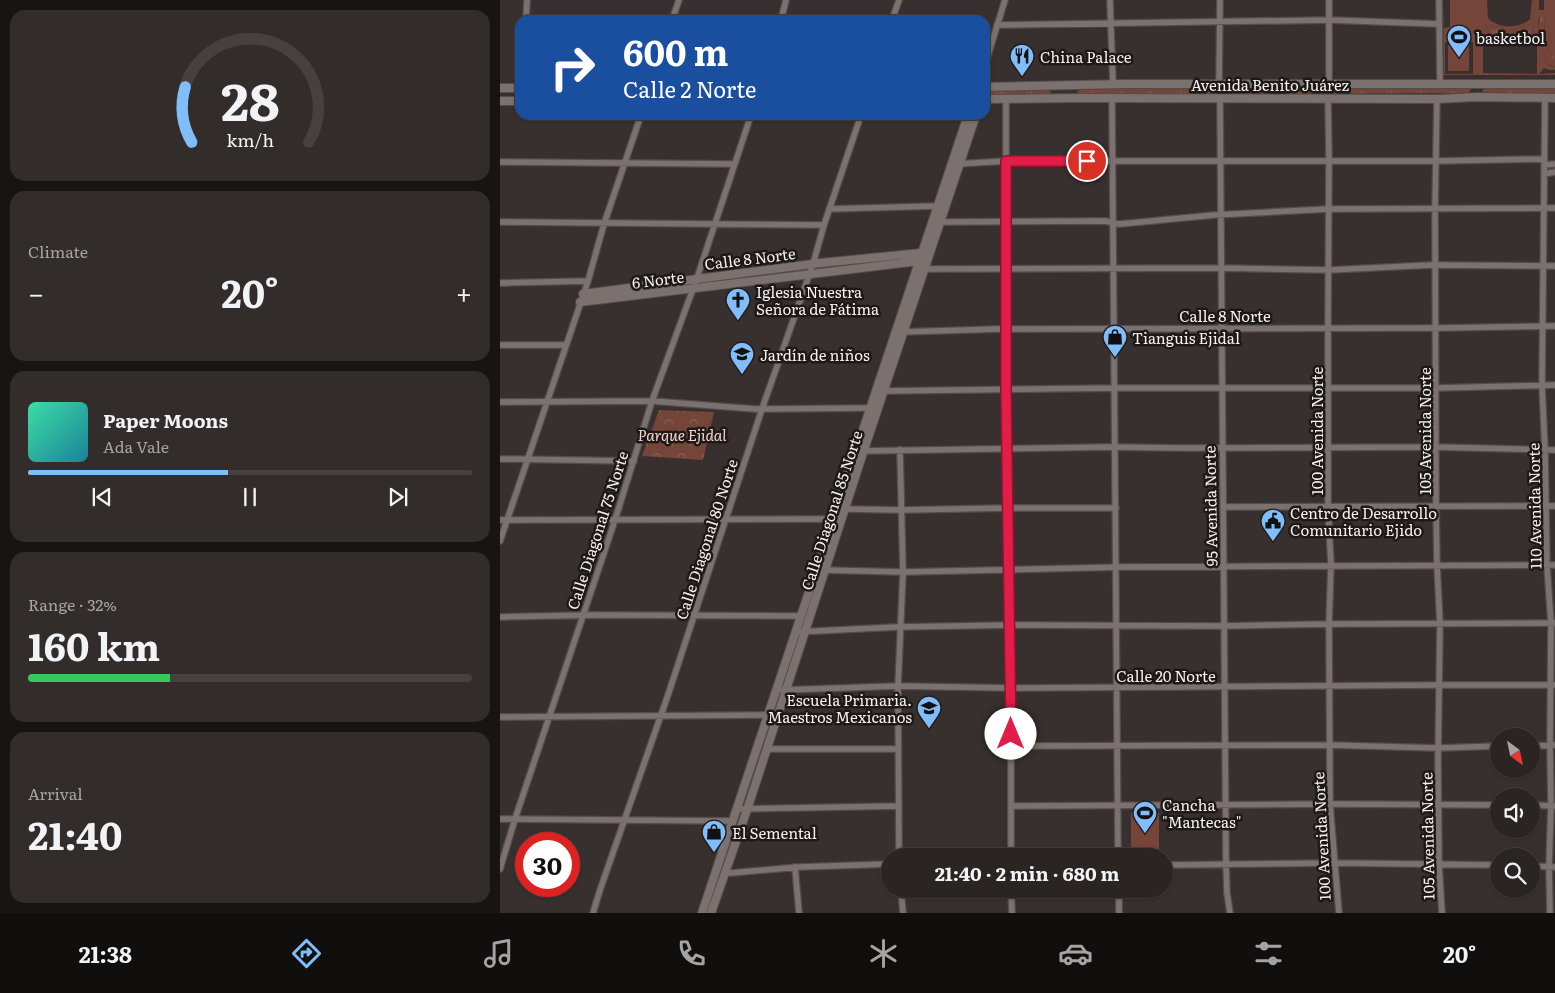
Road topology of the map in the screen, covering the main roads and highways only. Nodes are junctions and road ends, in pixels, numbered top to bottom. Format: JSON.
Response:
{"nodes":[{"id":1,"x":1477,"y":84,"type":"junction"},
{"id":2,"x":1555,"y":84,"type":"edge"},
{"id":3,"x":1268,"y":85,"type":"junction"},
{"id":4,"x":1287,"y":85,"type":"junction"},
{"id":5,"x":1050,"y":86,"type":"junction"},
{"id":6,"x":1081,"y":86,"type":"junction"},
{"id":7,"x":990,"y":87,"type":"edge"},
{"id":8,"x":500,"y":88,"type":"edge"},
{"id":9,"x":515,"y":88,"type":"edge"},
{"id":10,"x":1477,"y":97,"type":"junction"},
{"id":11,"x":1048,"y":98,"type":"junction"},
{"id":12,"x":1080,"y":98,"type":"junction"},
{"id":13,"x":1267,"y":98,"type":"junction"},
{"id":14,"x":1284,"y":98,"type":"junction"},
{"id":15,"x":1555,"y":98,"type":"edge"},
{"id":16,"x":990,"y":99,"type":"edge"},
{"id":17,"x":500,"y":101,"type":"edge"},
{"id":18,"x":515,"y":101,"type":"edge"},
{"id":19,"x":966,"y":120,"type":"edge"},
{"id":20,"x":974,"y":120,"type":"edge"},
{"id":21,"x":920,"y":257,"type":"junction"},
{"id":22,"x":583,"y":294,"type":"road end"},
{"id":23,"x":580,"y":302,"type":"road end"},
{"id":24,"x":880,"y":391,"type":"junction"},
{"id":25,"x":860,"y":451,"type":"junction"},
{"id":26,"x":821,"y":570,"type":"junction"},
{"id":27,"x":702,"y":913,"type":"edge"},
{"id":28,"x":710,"y":913,"type":"edge"}],
"edges":[{"from":1,"to":2,"type":"main road","name":"Avenida Benito Juárez"},
{"from":1,"to":4,"type":"main road","name":"Avenida Benito Juárez"},
{"from":1,"to":10,"type":"main road"},
{"from":3,"to":4,"type":"main road","name":"Avenida Benito Juárez"},
{"from":3,"to":6,"type":"main road","name":"Avenida Benito Juárez"},
{"from":3,"to":13,"type":"main road"},
{"from":4,"to":14,"type":"main road"},
{"from":5,"to":6,"type":"main road","name":"Avenida Benito Juárez"},
{"from":5,"to":7,"type":"main road","name":"Avenida Benito Juárez"},
{"from":5,"to":11,"type":"main road"},
{"from":6,"to":12,"type":"main road"},
{"from":8,"to":9,"type":"main road"},
{"from":10,"to":14,"type":"main road","name":"Avenida Benito Juárez"},
{"from":10,"to":15,"type":"main road","name":"Avenida Benito Juárez"},
{"from":11,"to":12,"type":"main road","name":"Avenida Benito Juárez"},
{"from":11,"to":16,"type":"main road","name":"Avenida Benito Juárez"},
{"from":12,"to":13,"type":"main road","name":"Avenida Benito Juárez"},
{"from":13,"to":14,"type":"main road","name":"Avenida Benito Juárez"},
{"from":17,"to":18,"type":"main road"},
{"from":19,"to":21,"type":"main road","name":"Calle Diagonal 85 Norte"},
{"from":20,"to":24,"type":"main road","name":"Calle Diagonal 85 Norte"},
{"from":21,"to":22,"type":"main road","name":"Calle 8 Norte"},
{"from":21,"to":23,"type":"main road","name":"6 Norte"},
{"from":21,"to":24,"type":"main road","name":"Calle Diagonal 85 Norte"},
{"from":24,"to":25,"type":"main road","name":"Calle Diagonal 85 Norte"},
{"from":24,"to":25,"type":"main road","name":"Calle Diagonal 85 Norte"},
{"from":25,"to":26,"type":"main road","name":"Calle Diagonal 85 Norte"},
{"from":25,"to":26,"type":"main road","name":"Calle Diagonal 85 Norte"},
{"from":26,"to":27,"type":"main road","name":"Calle Diagonal 85 Norte"},
{"from":26,"to":28,"type":"main road","name":"Calle Diagonal 85 Norte"}]}
